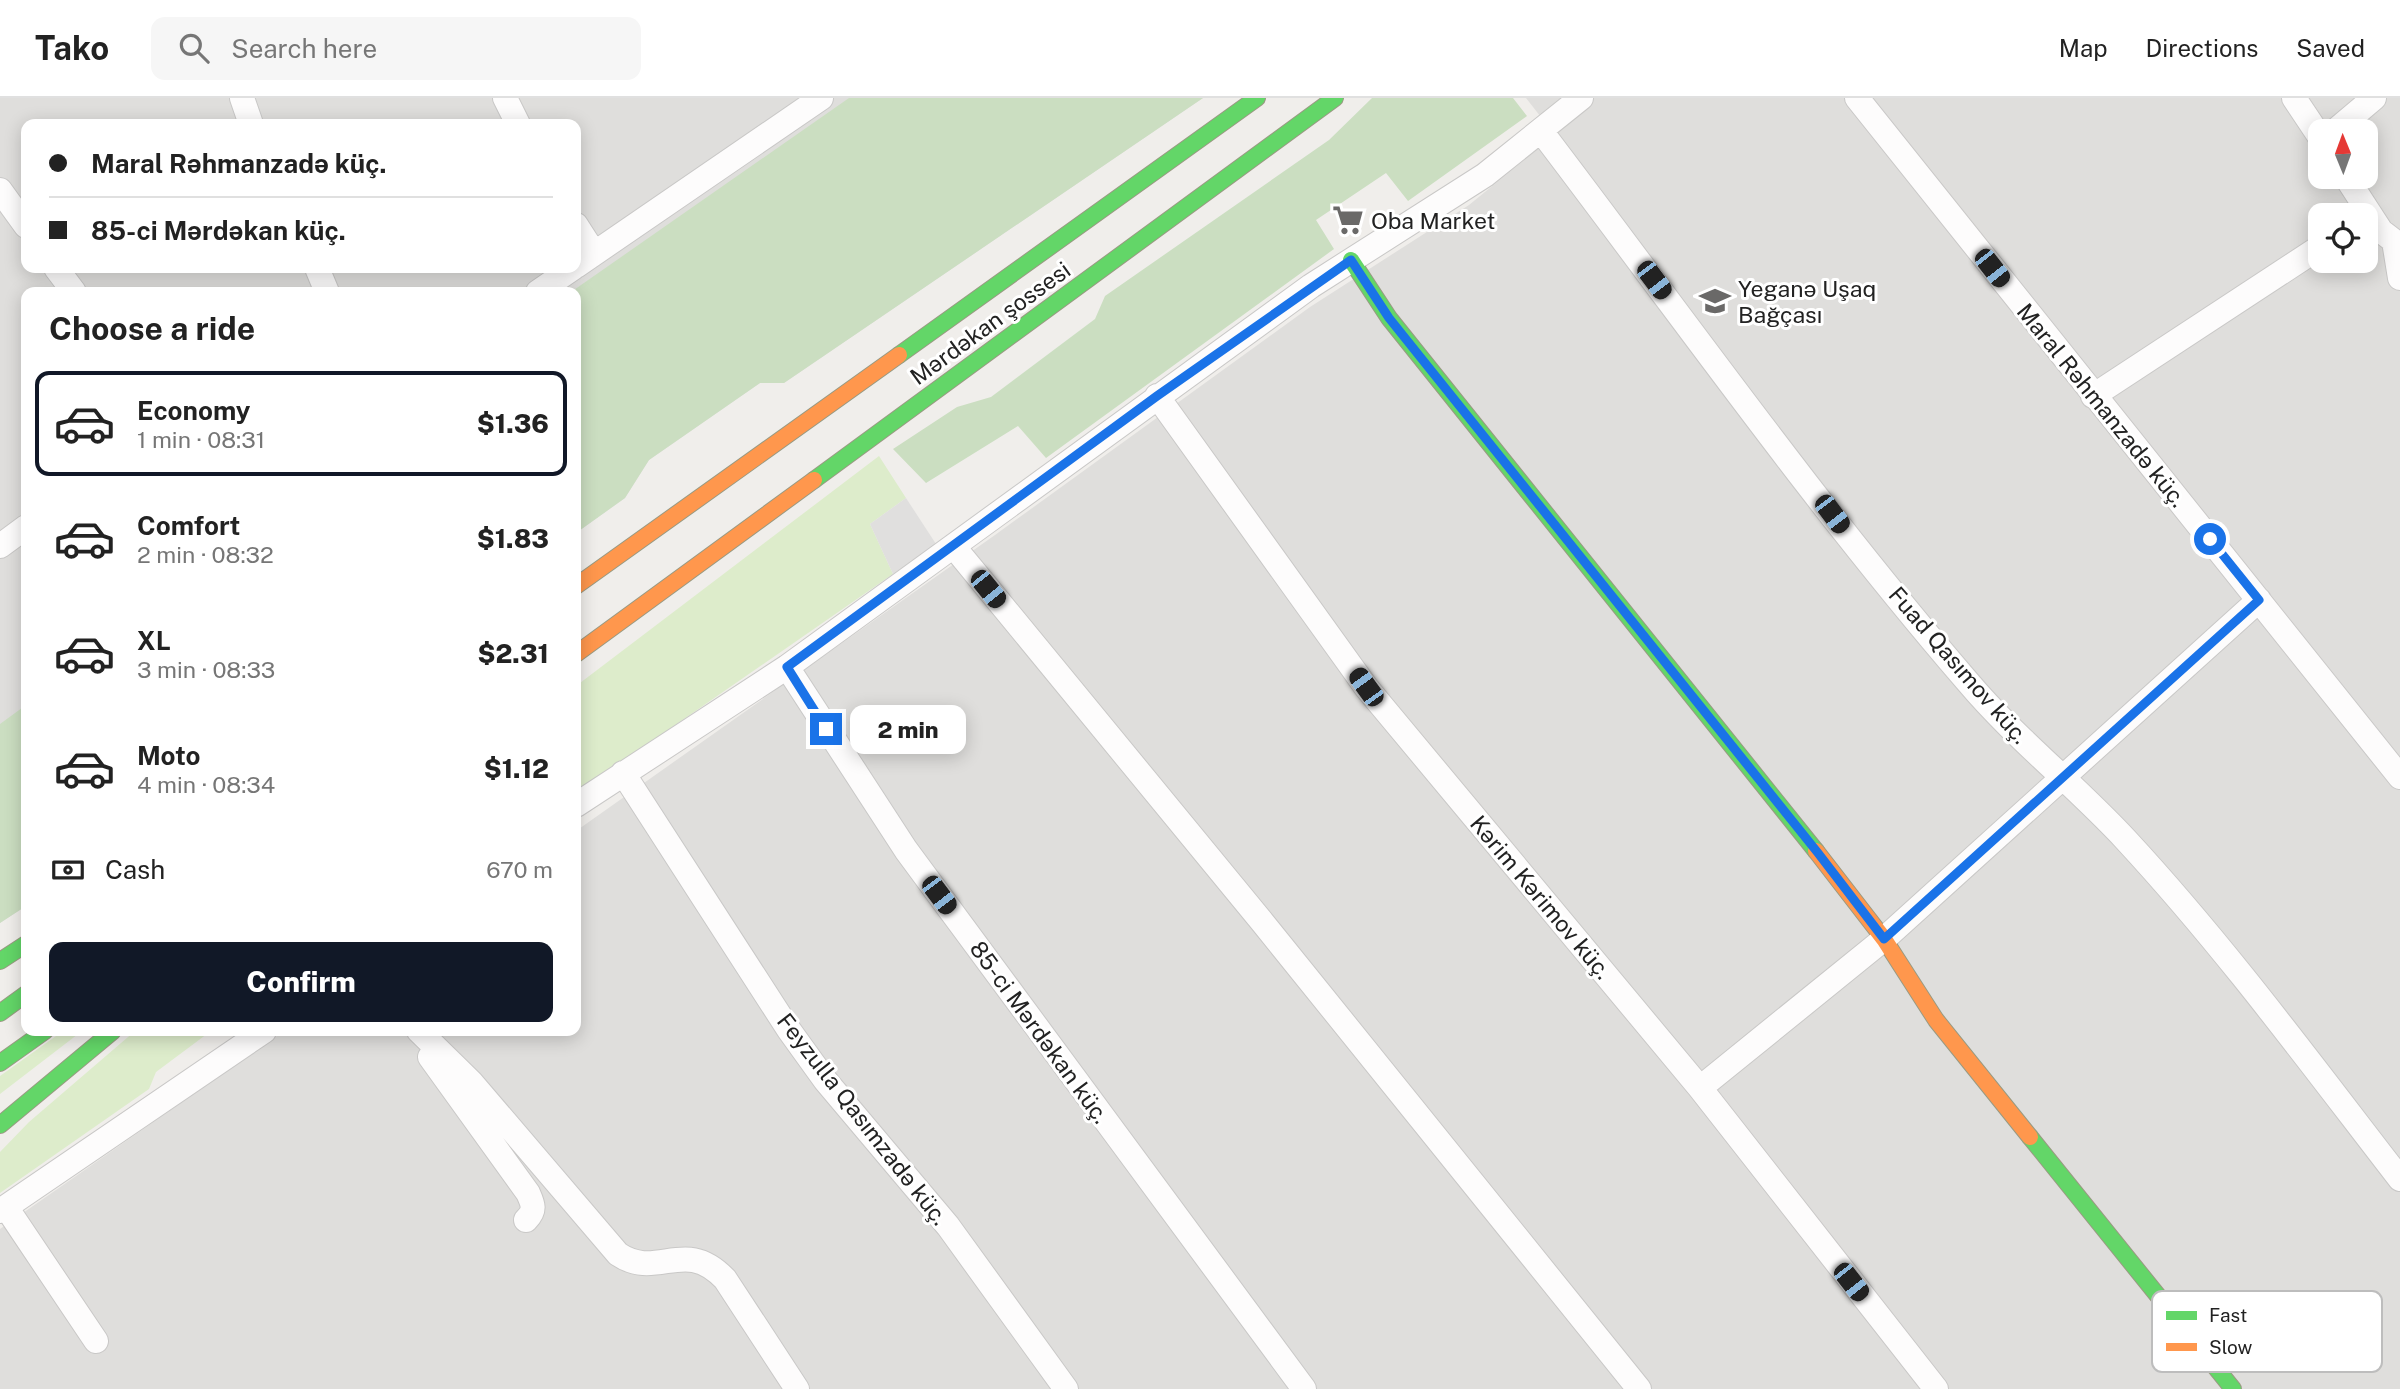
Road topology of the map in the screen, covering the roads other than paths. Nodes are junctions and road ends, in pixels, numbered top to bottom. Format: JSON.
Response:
{"nodes":[{"id":1,"x":242,"y":98,"type":"edge"},
{"id":2,"x":505,"y":98,"type":"edge"},
{"id":3,"x":821,"y":98,"type":"edge"},
{"id":4,"x":1257,"y":98,"type":"edge"},
{"id":5,"x":1335,"y":98,"type":"edge"},
{"id":6,"x":1581,"y":98,"type":"edge"},
{"id":7,"x":1857,"y":98,"type":"edge"},
{"id":8,"x":2294,"y":98,"type":"edge"},
{"id":9,"x":2374,"y":98,"type":"edge"},
{"id":10,"x":249,"y":119,"type":"edge"},
{"id":11,"x":516,"y":119,"type":"edge"},
{"id":12,"x":2308,"y":119,"type":"edge"},
{"id":13,"x":2349,"y":119,"type":"edge"},
{"id":14,"x":1541,"y":131,"type":"junction"},
{"id":15,"x":0,"y":190,"type":"edge"},
{"id":16,"x":21,"y":219,"type":"edge"},
{"id":17,"x":2378,"y":228,"type":"edge"},
{"id":18,"x":2397,"y":241,"type":"edge"},
{"id":19,"x":2308,"y":255,"type":"edge"},
{"id":20,"x":1351,"y":260,"type":"junction"},
{"id":21,"x":581,"y":262,"type":"edge"},
{"id":22,"x":565,"y":273,"type":"edge"},
{"id":23,"x":2400,"y":278,"type":"edge"},
{"id":24,"x":545,"y":287,"type":"edge"},
{"id":25,"x":1157,"y":396,"type":"junction"},
{"id":26,"x":2093,"y":396,"type":"junction"},
{"id":27,"x":21,"y":531,"type":"edge"},
{"id":28,"x":0,"y":546,"type":"edge"},
{"id":29,"x":954,"y":547,"type":"junction"},
{"id":30,"x":581,"y":582,"type":"edge"},
{"id":31,"x":2259,"y":600,"type":"junction"},
{"id":32,"x":581,"y":650,"type":"edge"},
{"id":33,"x":787,"y":667,"type":"junction"},
{"id":34,"x":623,"y":773,"type":"junction"},
{"id":35,"x":2061,"y":776,"type":"junction"},
{"id":36,"x":2400,"y":777,"type":"edge"},
{"id":37,"x":581,"y":802,"type":"edge"},
{"id":38,"x":1884,"y":939,"type":"junction"},
{"id":39,"x":21,"y":947,"type":"edge"},
{"id":40,"x":0,"y":961,"type":"edge"},
{"id":41,"x":21,"y":998,"type":"edge"},
{"id":42,"x":0,"y":1013,"type":"edge"},
{"id":43,"x":38,"y":1036,"type":"edge"},
{"id":44,"x":107,"y":1036,"type":"edge"},
{"id":45,"x":257,"y":1036,"type":"edge"},
{"id":46,"x":424,"y":1036,"type":"edge"},
{"id":47,"x":425,"y":1036,"type":"edge"},
{"id":48,"x":0,"y":1063,"type":"edge"},
{"id":49,"x":1700,"y":1088,"type":"junction"},
{"id":50,"x":0,"y":1125,"type":"edge"},
{"id":51,"x":2400,"y":1179,"type":"edge"},
{"id":52,"x":3,"y":1209,"type":"edge"},
{"id":53,"x":526,"y":1220,"type":"dead end"},
{"id":54,"x":2154,"y":1291,"type":"edge"},
{"id":55,"x":96,"y":1341,"type":"dead end"},
{"id":56,"x":2219,"y":1372,"type":"edge"},
{"id":57,"x":797,"y":1389,"type":"edge"},
{"id":58,"x":1066,"y":1389,"type":"edge"},
{"id":59,"x":1304,"y":1389,"type":"edge"},
{"id":60,"x":1639,"y":1389,"type":"edge"},
{"id":61,"x":1936,"y":1389,"type":"edge"},
{"id":62,"x":2233,"y":1389,"type":"edge"}],
"edges":[{"from":1,"to":10,"type":"street"},
{"from":2,"to":11,"type":"street"},
{"from":3,"to":21,"type":"street"},
{"from":4,"to":30,"type":"main road","name":"Mərdəkan şossesi"},
{"from":5,"to":32,"type":"main road","name":"Mərdəkan şossesi"},
{"from":6,"to":14,"type":"street"},
{"from":7,"to":26,"type":"street","name":"Maral Rəhmanzadə küç."},
{"from":8,"to":12,"type":"street"},
{"from":9,"to":13,"type":"street"},
{"from":14,"to":20,"type":"street"},
{"from":14,"to":35,"type":"street","name":"Fuad Qasımov küç."},
{"from":15,"to":16,"type":"street"},
{"from":17,"to":18,"type":"street"},
{"from":18,"to":23,"type":"street"},
{"from":19,"to":26,"type":"street"},
{"from":20,"to":25,"type":"street"},
{"from":20,"to":38,"type":"main road"},
{"from":22,"to":24,"type":"street"},
{"from":25,"to":29,"type":"street"},
{"from":25,"to":49,"type":"street","name":"Kərim Kərimov küç."},
{"from":26,"to":31,"type":"street","name":"Maral Rəhmanzadə küç."},
{"from":27,"to":28,"type":"street"},
{"from":29,"to":33,"type":"street"},
{"from":29,"to":60,"type":"street"},
{"from":31,"to":35,"type":"street"},
{"from":31,"to":36,"type":"street","name":"Maral Rəhmanzadə küç."},
{"from":33,"to":34,"type":"street"},
{"from":33,"to":59,"type":"street","name":"85-ci Mərdəkan küç."},
{"from":34,"to":37,"type":"street"},
{"from":34,"to":58,"type":"street","name":"Feyzulla Qasımzadə küç."},
{"from":35,"to":38,"type":"street"},
{"from":35,"to":51,"type":"street","name":"Fuad Qasımov küç."},
{"from":38,"to":49,"type":"street"},
{"from":38,"to":54,"type":"main road"},
{"from":39,"to":40,"type":"main road"},
{"from":41,"to":42,"type":"main road"},
{"from":43,"to":48,"type":"main road"},
{"from":44,"to":50,"type":"main road"},
{"from":45,"to":52,"type":"street"},
{"from":46,"to":53,"type":"street"},
{"from":47,"to":57,"type":"street"},
{"from":49,"to":61,"type":"street","name":"Kərim Kərimov küç."},
{"from":52,"to":55,"type":"street"},
{"from":56,"to":62,"type":"main road"}]}
